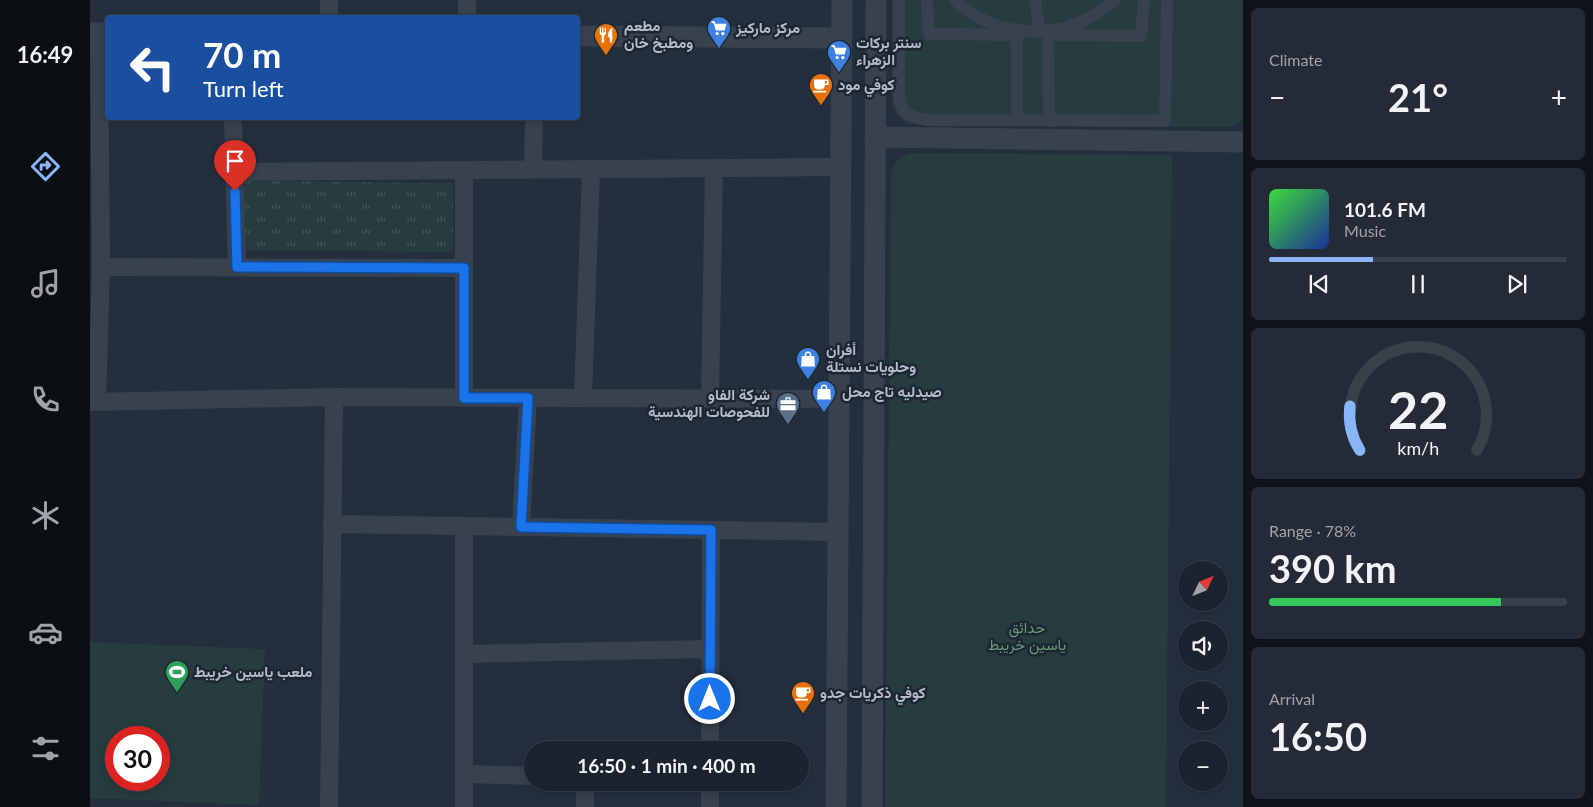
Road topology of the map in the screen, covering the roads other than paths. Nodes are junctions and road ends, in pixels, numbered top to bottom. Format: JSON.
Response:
{"nodes":[{"id":1,"x":329,"y":0,"type":"edge"},
{"id":2,"x":466,"y":0,"type":"edge"},
{"id":3,"x":842,"y":0,"type":"edge"},
{"id":4,"x":876,"y":0,"type":"edge"},
{"id":5,"x":899,"y":0,"type":"edge"},
{"id":6,"x":927,"y":0,"type":"edge"},
{"id":7,"x":955,"y":0,"type":"edge"},
{"id":8,"x":1036,"y":0,"type":"edge"},
{"id":9,"x":1115,"y":0,"type":"edge"},
{"id":10,"x":1144,"y":0,"type":"edge"},
{"id":11,"x":1167,"y":0,"type":"edge"},
{"id":12,"x":329,"y":15,"type":"edge"},
{"id":13,"x":467,"y":15,"type":"edge"},
{"id":14,"x":99,"y":33,"type":"edge"},
{"id":15,"x":1017,"y":33,"type":"junction"},
{"id":16,"x":1045,"y":33,"type":"junction"},
{"id":17,"x":580,"y":36,"type":"edge"},
{"id":18,"x":842,"y":38,"type":"junction"},
{"id":19,"x":233,"y":120,"type":"edge"},
{"id":20,"x":534,"y":120,"type":"edge"},
{"id":21,"x":1017,"y":120,"type":"junction"},
{"id":22,"x":1050,"y":121,"type":"junction"},
{"id":23,"x":874,"y":137,"type":"junction"},
{"id":24,"x":1243,"y":142,"type":"edge"},
{"id":25,"x":95,"y":165,"type":"edge"},
{"id":26,"x":841,"y":167,"type":"junction"},
{"id":27,"x":714,"y":168,"type":"junction"},
{"id":28,"x":592,"y":169,"type":"junction"},
{"id":29,"x":464,"y":170,"type":"junction"},
{"id":30,"x":533,"y":170,"type":"junction"},
{"id":31,"x":234,"y":172,"type":"junction"},
{"id":32,"x":101,"y":267,"type":"junction"},
{"id":33,"x":237,"y":267,"type":"junction"},
{"id":34,"x":464,"y":268,"type":"junction"},
{"id":35,"x":840,"y":317,"type":"junction"},
{"id":36,"x":873,"y":318,"type":"junction"},
{"id":37,"x":334,"y":397,"type":"junction"},
{"id":38,"x":464,"y":398,"type":"junction"},
{"id":39,"x":528,"y":398,"type":"junction"},
{"id":40,"x":583,"y":398,"type":"junction"},
{"id":41,"x":710,"y":398,"type":"junction"},
{"id":42,"x":839,"y":399,"type":"junction"},
{"id":43,"x":93,"y":402,"type":"edge"},
{"id":44,"x":332,"y":524,"type":"junction"},
{"id":45,"x":464,"y":526,"type":"junction"},
{"id":46,"x":521,"y":527,"type":"junction"},
{"id":47,"x":711,"y":530,"type":"junction"},
{"id":48,"x":838,"y":532,"type":"junction"},
{"id":49,"x":710,"y":648,"type":"junction"},
{"id":50,"x":464,"y":654,"type":"junction"},
{"id":51,"x":710,"y":741,"type":"edge"},
{"id":52,"x":464,"y":774,"type":"junction"},
{"id":53,"x":524,"y":776,"type":"edge"},
{"id":54,"x":585,"y":791,"type":"edge"},
{"id":55,"x":710,"y":791,"type":"edge"},
{"id":56,"x":329,"y":807,"type":"edge"},
{"id":57,"x":464,"y":807,"type":"edge"},
{"id":58,"x":585,"y":807,"type":"edge"},
{"id":59,"x":710,"y":807,"type":"edge"},
{"id":60,"x":836,"y":807,"type":"edge"},
{"id":61,"x":872,"y":807,"type":"edge"}],
"edges":[{"from":1,"to":12,"type":"street"},
{"from":2,"to":13,"type":"street"},
{"from":3,"to":18,"type":"street"},
{"from":4,"to":23,"type":"street"},
{"from":5,"to":21,"type":"street"},
{"from":6,"to":15,"type":"street"},
{"from":7,"to":15,"type":"street"},
{"from":8,"to":16,"type":"street"},
{"from":9,"to":16,"type":"street"},
{"from":10,"to":16,"type":"street"},
{"from":11,"to":22,"type":"street"},
{"from":14,"to":25,"type":"street"},
{"from":15,"to":16,"type":"street"},
{"from":15,"to":21,"type":"street"},
{"from":16,"to":22,"type":"street"},
{"from":17,"to":18,"type":"street"},
{"from":18,"to":26,"type":"street"},
{"from":19,"to":31,"type":"street"},
{"from":20,"to":30,"type":"street"},
{"from":21,"to":22,"type":"street"},
{"from":23,"to":24,"type":"street"},
{"from":23,"to":36,"type":"street"},
{"from":25,"to":32,"type":"street"},
{"from":26,"to":27,"type":"street"},
{"from":26,"to":35,"type":"street"},
{"from":27,"to":28,"type":"street"},
{"from":27,"to":41,"type":"street"},
{"from":28,"to":30,"type":"street"},
{"from":28,"to":40,"type":"street"},
{"from":29,"to":30,"type":"street"},
{"from":29,"to":31,"type":"street"},
{"from":29,"to":34,"type":"street"},
{"from":31,"to":33,"type":"street"},
{"from":32,"to":33,"type":"street"},
{"from":32,"to":43,"type":"street"},
{"from":33,"to":34,"type":"street"},
{"from":34,"to":38,"type":"street"},
{"from":35,"to":36,"type":"street"},
{"from":35,"to":42,"type":"street"},
{"from":36,"to":61,"type":"street"},
{"from":37,"to":38,"type":"street"},
{"from":37,"to":43,"type":"street"},
{"from":37,"to":44,"type":"street"},
{"from":38,"to":39,"type":"street"},
{"from":39,"to":40,"type":"street"},
{"from":39,"to":46,"type":"street"},
{"from":40,"to":41,"type":"street"},
{"from":41,"to":42,"type":"street"},
{"from":42,"to":48,"type":"street"},
{"from":44,"to":45,"type":"street"},
{"from":44,"to":56,"type":"street"},
{"from":45,"to":46,"type":"street"},
{"from":45,"to":50,"type":"street"},
{"from":46,"to":47,"type":"street"},
{"from":47,"to":48,"type":"street"},
{"from":47,"to":49,"type":"street"},
{"from":48,"to":60,"type":"street"},
{"from":49,"to":50,"type":"street"},
{"from":49,"to":51,"type":"street"},
{"from":50,"to":52,"type":"street"},
{"from":52,"to":53,"type":"street"},
{"from":52,"to":57,"type":"street"},
{"from":54,"to":58,"type":"street"},
{"from":55,"to":59,"type":"street"}]}
